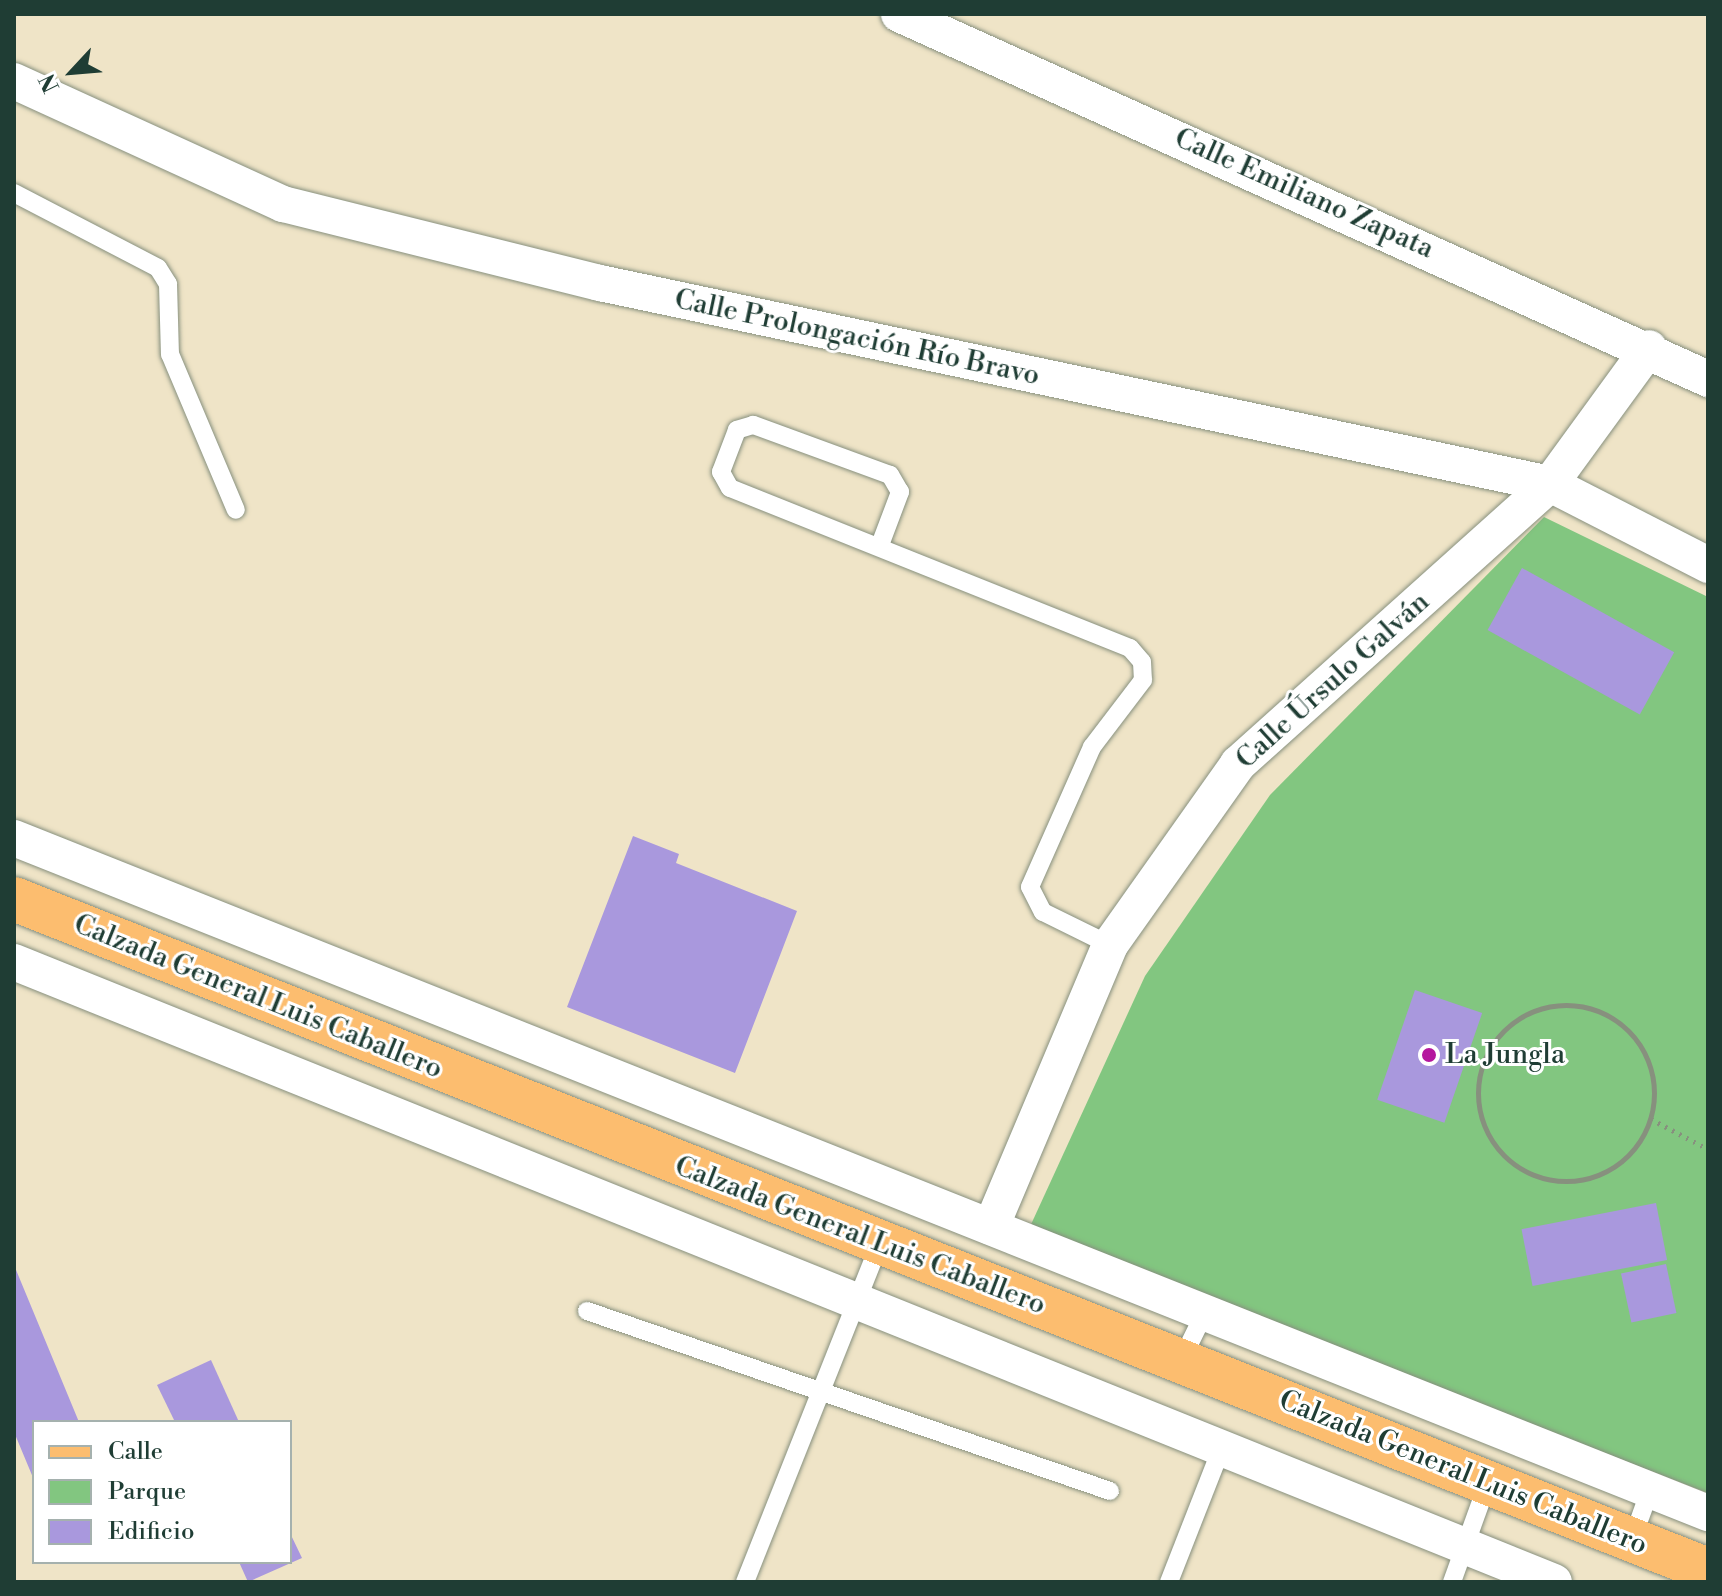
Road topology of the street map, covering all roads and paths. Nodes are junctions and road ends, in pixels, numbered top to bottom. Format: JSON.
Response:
{"nodes":[{"id":1,"x":899,"y":14,"type":"edge"},
{"id":2,"x":14,"y":81,"type":"edge"},
{"id":3,"x":14,"y":193,"type":"edge"},
{"id":4,"x":1649,"y":348,"type":"junction"},
{"id":5,"x":1708,"y":379,"type":"edge"},
{"id":6,"x":1550,"y":484,"type":"junction"},
{"id":7,"x":236,"y":510,"type":"dead end"},
{"id":8,"x":880,"y":545,"type":"junction"},
{"id":9,"x":1708,"y":565,"type":"edge"},
{"id":10,"x":14,"y":838,"type":"edge"},
{"id":11,"x":14,"y":899,"type":"edge"},
{"id":12,"x":1110,"y":945,"type":"junction"},
{"id":13,"x":14,"y":962,"type":"edge"},
{"id":14,"x":1651,"y":1119,"type":"junction"},
{"id":15,"x":1708,"y":1149,"type":"edge"},
{"id":16,"x":991,"y":1227,"type":"junction"},
{"id":17,"x":881,"y":1241,"type":"junction"},
{"id":18,"x":854,"y":1302,"type":"junction"},
{"id":19,"x":587,"y":1311,"type":"dead end"},
{"id":20,"x":1205,"y":1312,"type":"junction"},
{"id":21,"x":1181,"y":1361,"type":"junction"},
{"id":22,"x":818,"y":1394,"type":"junction"},
{"id":23,"x":1221,"y":1449,"type":"junction"},
{"id":24,"x":1488,"y":1482,"type":"junction"},
{"id":25,"x":1650,"y":1490,"type":"junction"},
{"id":26,"x":1110,"y":1491,"type":"dead end"},
{"id":27,"x":1708,"y":1513,"type":"edge"},
{"id":28,"x":1632,"y":1540,"type":"junction"},
{"id":29,"x":1466,"y":1547,"type":"junction"},
{"id":30,"x":1708,"y":1570,"type":"edge"},
{"id":31,"x":745,"y":1582,"type":"edge"},
{"id":32,"x":1169,"y":1582,"type":"edge"},
{"id":33,"x":1452,"y":1582,"type":"edge"},
{"id":34,"x":1554,"y":1582,"type":"edge"},
{"id":35,"x":1702,"y":1582,"type":"edge"}],
"edges":[{"from":1,"to":4,"type":"street","name":"Calle Emiliano Zapata"},
{"from":2,"to":6,"type":"street","name":"Calle Prolongación Río Bravo"},
{"from":3,"to":7,"type":"lane"},
{"from":4,"to":5,"type":"street","name":"Calle Emiliano Zapata"},
{"from":4,"to":6,"type":"street","name":"Calle Úrsulo Galván"},
{"from":6,"to":9,"type":"street","name":"Calle Prolongación Río Bravo"},
{"from":6,"to":12,"type":"street","name":"Calle Úrsulo Galván"},
{"from":8,"to":8,"type":"lane"},
{"from":8,"to":12,"type":"lane"},
{"from":10,"to":16,"type":"street"},
{"from":11,"to":17,"type":"main road","name":"Calzada General Luis Caballero"},
{"from":12,"to":16,"type":"street","name":"Calle Úrsulo Galván"},
{"from":13,"to":18,"type":"street"},
{"from":14,"to":14,"type":"path"},
{"from":14,"to":15,"type":"path"},
{"from":16,"to":20,"type":"street"},
{"from":17,"to":18,"type":"lane"},
{"from":17,"to":21,"type":"main road","name":"Calzada General Luis Caballero"},
{"from":18,"to":22,"type":"lane"},
{"from":18,"to":23,"type":"street"},
{"from":19,"to":22,"type":"lane"},
{"from":20,"to":21,"type":"lane"},
{"from":20,"to":25,"type":"street"},
{"from":21,"to":24,"type":"main road","name":"Calzada General Luis Caballero"},
{"from":22,"to":26,"type":"lane"},
{"from":22,"to":31,"type":"lane"},
{"from":23,"to":29,"type":"street"},
{"from":23,"to":32,"type":"lane"},
{"from":24,"to":28,"type":"main road","name":"Calzada General Luis Caballero"},
{"from":24,"to":29,"type":"lane"},
{"from":25,"to":27,"type":"street"},
{"from":25,"to":28,"type":"lane"},
{"from":28,"to":30,"type":"main road","name":"Calzada General Luis Caballero"},
{"from":29,"to":33,"type":"lane"},
{"from":29,"to":34,"type":"street"},
{"from":30,"to":35,"type":"lane"}]}
